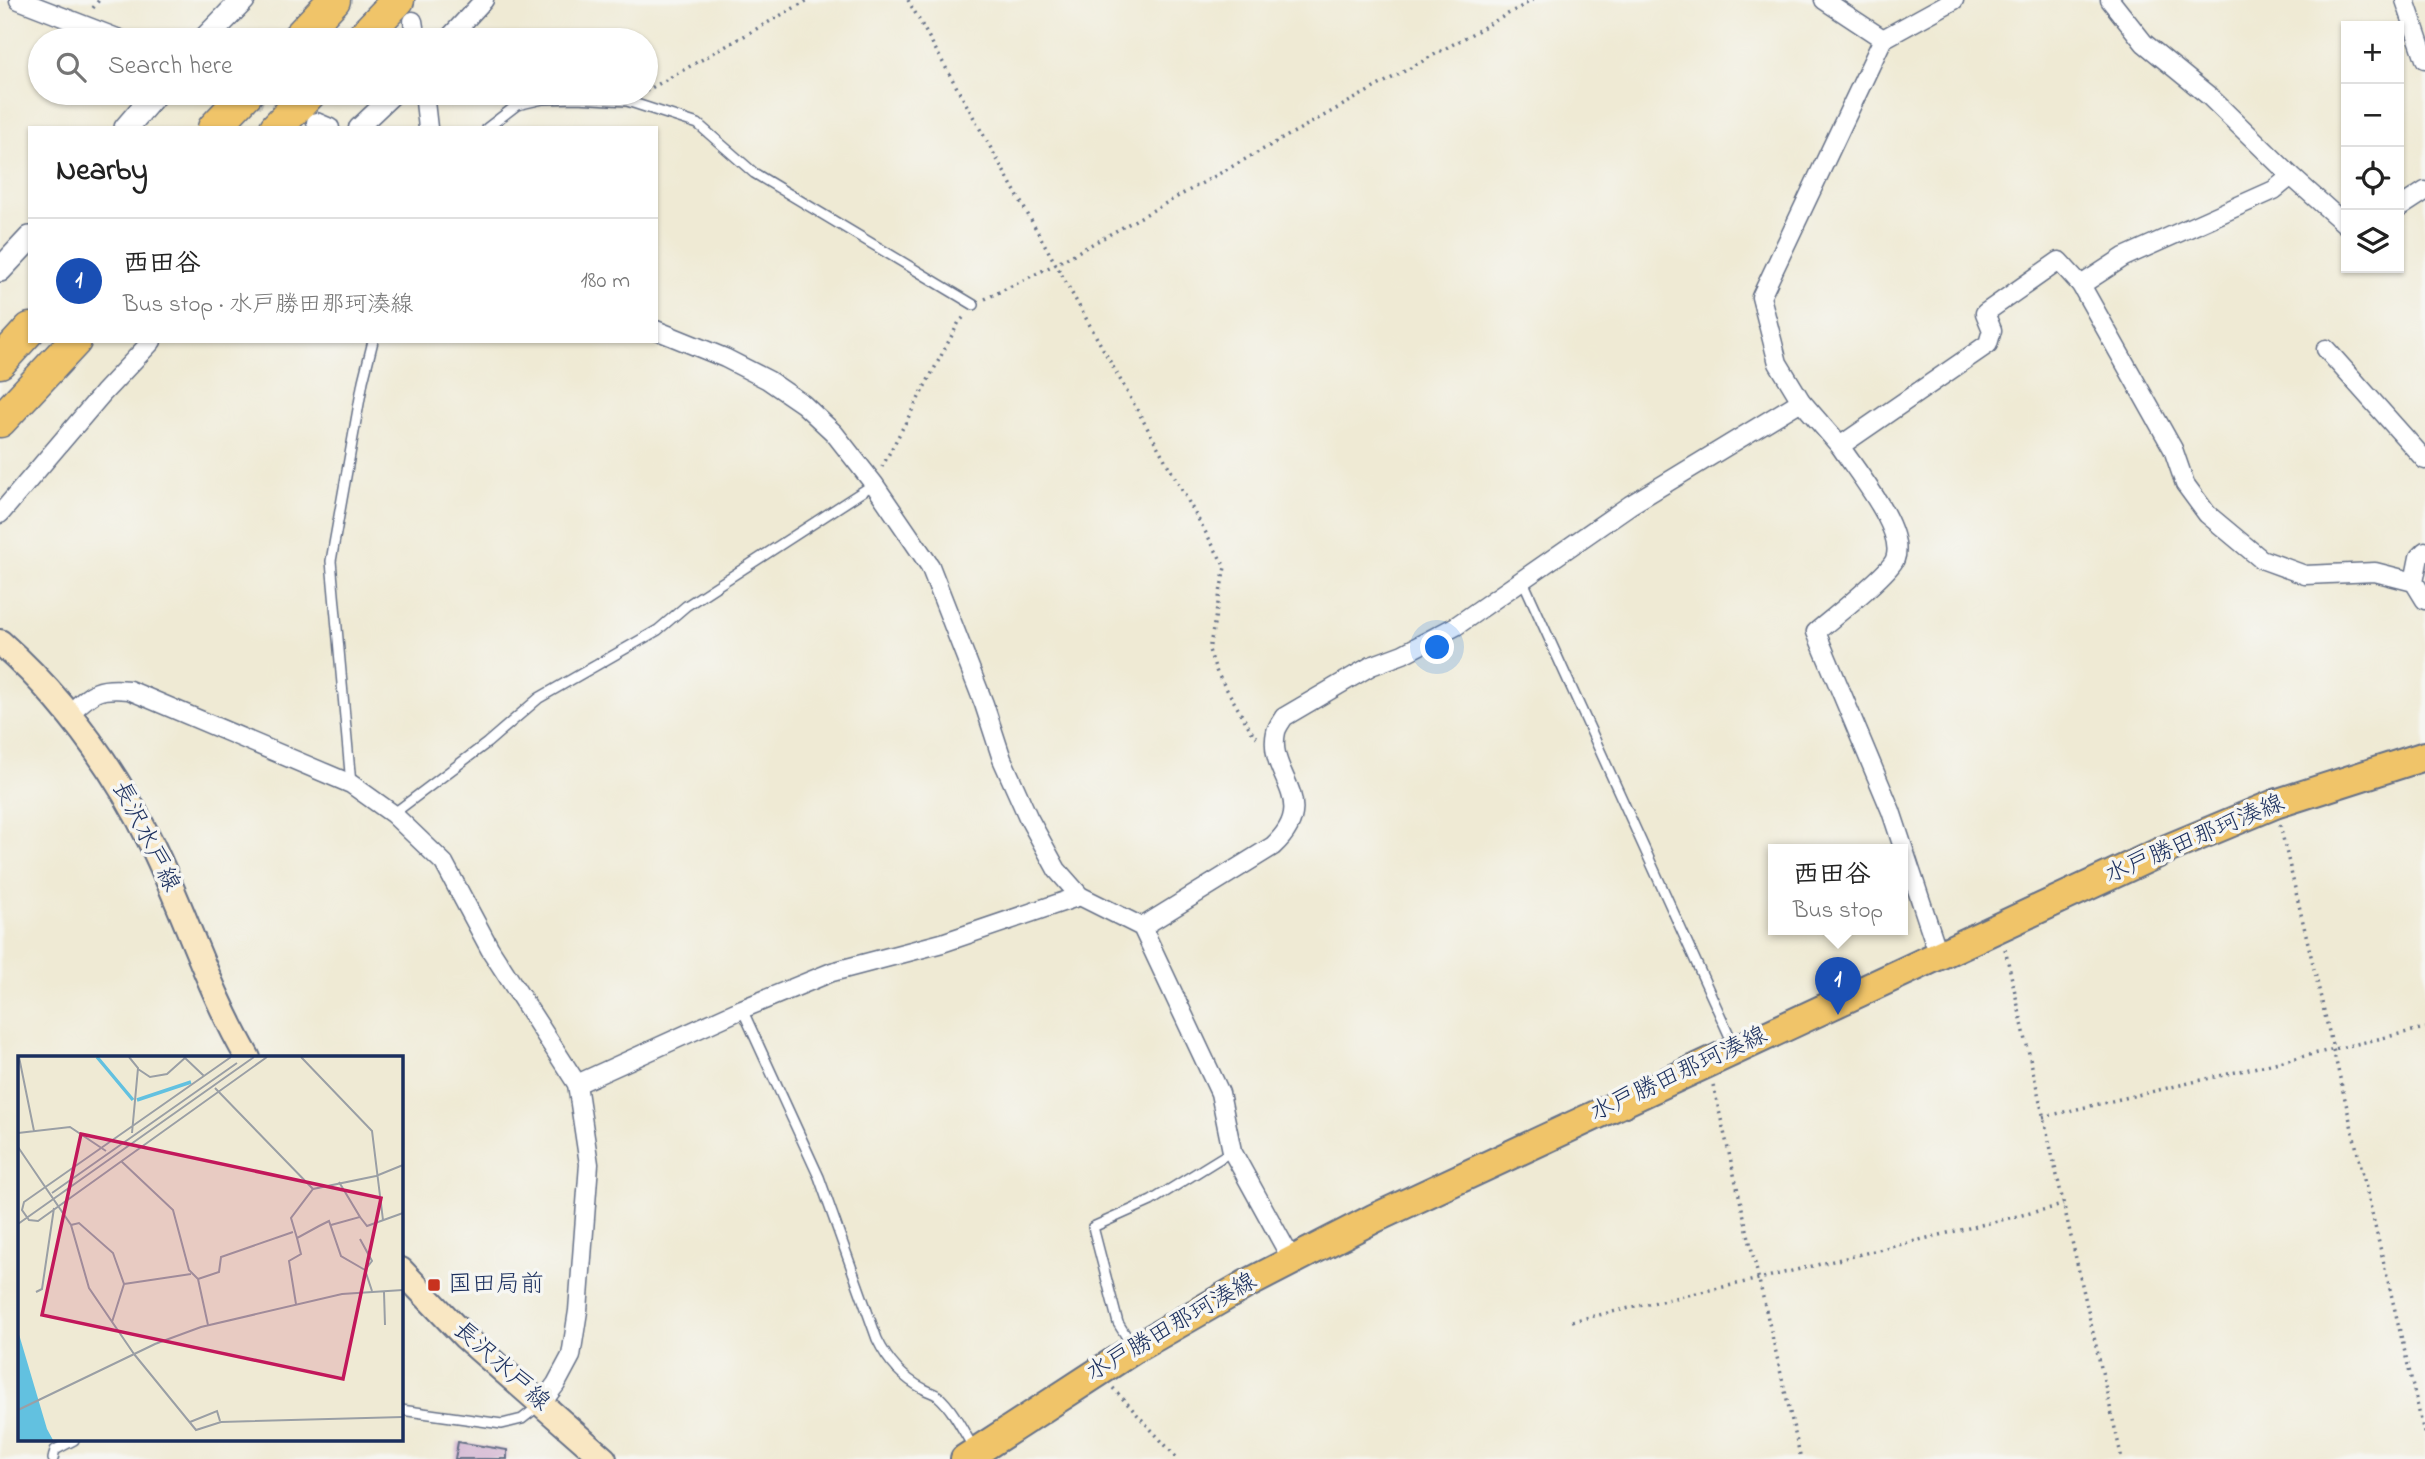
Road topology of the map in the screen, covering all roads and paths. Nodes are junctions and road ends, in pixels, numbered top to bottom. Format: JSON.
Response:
{"nodes":[{"id":1,"x":19,"y":0,"type":"edge"},
{"id":2,"x":243,"y":0,"type":"edge"},
{"id":3,"x":334,"y":0,"type":"edge"},
{"id":4,"x":484,"y":0,"type":"edge"},
{"id":5,"x":808,"y":0,"type":"edge"},
{"id":6,"x":908,"y":0,"type":"edge"},
{"id":7,"x":1533,"y":0,"type":"edge"},
{"id":8,"x":1824,"y":0,"type":"edge"},
{"id":9,"x":1954,"y":0,"type":"edge"},
{"id":10,"x":2110,"y":0,"type":"edge"},
{"id":11,"x":2405,"y":0,"type":"edge"},
{"id":12,"x":406,"y":11,"type":"edge"},
{"id":13,"x":91,"y":28,"type":"edge"},
{"id":14,"x":216,"y":28,"type":"edge"},
{"id":15,"x":307,"y":28,"type":"edge"},
{"id":16,"x":379,"y":28,"type":"edge"},
{"id":17,"x":412,"y":28,"type":"edge"},
{"id":18,"x":458,"y":28,"type":"edge"},
{"id":19,"x":1883,"y":40,"type":"junction"},
{"id":20,"x":2425,"y":59,"type":"edge"},
{"id":21,"x":658,"y":84,"type":"edge"},
{"id":22,"x":146,"y":105,"type":"edge"},
{"id":23,"x":236,"y":105,"type":"edge"},
{"id":24,"x":382,"y":105,"type":"edge"},
{"id":25,"x":425,"y":105,"type":"edge"},
{"id":26,"x":517,"y":105,"type":"edge"},
{"id":27,"x":639,"y":105,"type":"edge"},
{"id":28,"x":318,"y":114,"type":"edge"},
{"id":29,"x":128,"y":126,"type":"edge"},
{"id":30,"x":216,"y":126,"type":"edge"},
{"id":31,"x":282,"y":126,"type":"tunnel mouth"},
{"id":32,"x":360,"y":126,"type":"edge"},
{"id":33,"x":428,"y":126,"type":"edge"},
{"id":34,"x":490,"y":126,"type":"edge"},
{"id":35,"x":2291,"y":176,"type":"junction"},
{"id":36,"x":2425,"y":191,"type":"edge"},
{"id":37,"x":2404,"y":205,"type":"edge"},
{"id":38,"x":2341,"y":221,"type":"edge"},
{"id":39,"x":28,"y":240,"type":"edge"},
{"id":40,"x":1056,"y":264,"type":"junction"},
{"id":41,"x":0,"y":270,"type":"edge"},
{"id":42,"x":2081,"y":285,"type":"junction"},
{"id":43,"x":974,"y":305,"type":"junction"},
{"id":44,"x":28,"y":331,"type":"edge"},
{"id":45,"x":658,"y":331,"type":"edge"},
{"id":46,"x":73,"y":343,"type":"edge"},
{"id":47,"x":150,"y":343,"type":"edge"},
{"id":48,"x":373,"y":343,"type":"edge"},
{"id":49,"x":2326,"y":349,"type":"dead end"},
{"id":50,"x":0,"y":362,"type":"edge"},
{"id":51,"x":1801,"y":401,"type":"junction"},
{"id":52,"x":0,"y":421,"type":"edge"},
{"id":53,"x":1840,"y":446,"type":"junction"},
{"id":54,"x":2425,"y":460,"type":"edge"},
{"id":55,"x":874,"y":484,"type":"junction"},
{"id":56,"x":0,"y":514,"type":"edge"},
{"id":57,"x":2425,"y":551,"type":"edge"},
{"id":58,"x":1523,"y":581,"type":"junction"},
{"id":59,"x":2414,"y":582,"type":"junction"},
{"id":60,"x":2425,"y":600,"type":"edge"},
{"id":61,"x":0,"y":642,"type":"edge"},
{"id":62,"x":70,"y":713,"type":"junction"},
{"id":63,"x":1275,"y":748,"type":"junction"},
{"id":64,"x":2425,"y":756,"type":"edge"},
{"id":65,"x":351,"y":784,"type":"junction"},
{"id":66,"x":2275,"y":804,"type":"junction"},
{"id":67,"x":393,"y":814,"type":"junction"},
{"id":68,"x":1902,"y":844,"type":"edge"},
{"id":69,"x":1908,"y":863,"type":"edge"},
{"id":70,"x":1080,"y":896,"type":"junction"},
{"id":71,"x":1142,"y":927,"type":"junction"},
{"id":72,"x":2000,"y":927,"type":"junction"},
{"id":73,"x":1938,"y":956,"type":"junction"},
{"id":74,"x":742,"y":1009,"type":"junction"},
{"id":75,"x":2425,"y":1028,"type":"edge"},
{"id":76,"x":1736,"y":1049,"type":"junction"},
{"id":77,"x":2334,"y":1049,"type":"junction"},
{"id":78,"x":247,"y":1056,"type":"edge"},
{"id":79,"x":1708,"y":1063,"type":"junction"},
{"id":80,"x":578,"y":1084,"type":"junction"},
{"id":81,"x":2043,"y":1116,"type":"junction"},
{"id":82,"x":1232,"y":1151,"type":"junction"},
{"id":83,"x":2063,"y":1205,"type":"junction"},
{"id":84,"x":1292,"y":1260,"type":"junction"},
{"id":85,"x":402,"y":1271,"type":"edge"},
{"id":86,"x":1759,"y":1279,"type":"junction"},
{"id":87,"x":1572,"y":1321,"type":"dead end"},
{"id":88,"x":1134,"y":1349,"type":"junction"},
{"id":89,"x":1097,"y":1371,"type":"junction"},
{"id":90,"x":541,"y":1404,"type":"junction"},
{"id":91,"x":402,"y":1410,"type":"edge"},
{"id":92,"x":2425,"y":1437,"type":"edge"},
{"id":93,"x":70,"y":1442,"type":"edge"},
{"id":94,"x":971,"y":1455,"type":"edge"},
{"id":95,"x":53,"y":1459,"type":"edge"},
{"id":96,"x":604,"y":1459,"type":"edge"},
{"id":97,"x":1178,"y":1459,"type":"edge"},
{"id":98,"x":1801,"y":1459,"type":"edge"},
{"id":99,"x":2122,"y":1459,"type":"edge"}],
"edges":[{"from":1,"to":13,"type":"street"},
{"from":2,"to":14,"type":"street"},
{"from":3,"to":15,"type":"highway"},
{"from":4,"to":18,"type":"street"},
{"from":5,"to":21,"type":"path"},
{"from":6,"to":40,"type":"path"},
{"from":7,"to":40,"type":"path"},
{"from":8,"to":19,"type":"street"},
{"from":9,"to":19,"type":"street"},
{"from":10,"to":35,"type":"street"},
{"from":11,"to":20,"type":"street"},
{"from":12,"to":16,"type":"highway"},
{"from":12,"to":17,"type":"street"},
{"from":19,"to":51,"type":"street"},
{"from":22,"to":29,"type":"street"},
{"from":23,"to":30,"type":"highway"},
{"from":24,"to":32,"type":"street"},
{"from":25,"to":33,"type":"street"},
{"from":26,"to":34,"type":"lane"},
{"from":27,"to":43,"type":"lane"},
{"from":28,"to":31,"type":"highway"},
{"from":35,"to":38,"type":"street"},
{"from":35,"to":42,"type":"street"},
{"from":36,"to":37,"type":"street"},
{"from":39,"to":41,"type":"street"},
{"from":40,"to":43,"type":"path"},
{"from":40,"to":63,"type":"path"},
{"from":42,"to":53,"type":"street"},
{"from":42,"to":59,"type":"street"},
{"from":43,"to":55,"type":"path"},
{"from":44,"to":50,"type":"highway"},
{"from":45,"to":55,"type":"street"},
{"from":46,"to":52,"type":"highway"},
{"from":47,"to":56,"type":"street"},
{"from":48,"to":65,"type":"lane"},
{"from":49,"to":54,"type":"street"},
{"from":51,"to":53,"type":"street"},
{"from":51,"to":58,"type":"street"},
{"from":53,"to":68,"type":"street"},
{"from":55,"to":67,"type":"lane"},
{"from":55,"to":70,"type":"street"},
{"from":57,"to":59,"type":"street"},
{"from":58,"to":63,"type":"street"},
{"from":58,"to":76,"type":"lane"},
{"from":59,"to":60,"type":"street"},
{"from":61,"to":62,"type":"main road","name":"長沢水戸線"},
{"from":62,"to":65,"type":"street"},
{"from":62,"to":78,"type":"main road","name":"長沢水戸線"},
{"from":63,"to":71,"type":"street"},
{"from":64,"to":66,"type":"main road","name":"水戸勝田那珂湊線"},
{"from":65,"to":67,"type":"street"},
{"from":66,"to":72,"type":"main road","name":"水戸勝田那珂湊線"},
{"from":66,"to":77,"type":"path"},
{"from":67,"to":80,"type":"street"},
{"from":69,"to":73,"type":"street"},
{"from":70,"to":71,"type":"street"},
{"from":70,"to":74,"type":"street"},
{"from":71,"to":82,"type":"street"},
{"from":72,"to":73,"type":"main road","name":"水戸勝田那珂湊線"},
{"from":72,"to":81,"type":"path"},
{"from":73,"to":76,"type":"main road","name":"水戸勝田那珂湊線"},
{"from":74,"to":80,"type":"street"},
{"from":74,"to":94,"type":"lane"},
{"from":75,"to":77,"type":"path"},
{"from":76,"to":79,"type":"main road","name":"水戸勝田那珂湊線"},
{"from":77,"to":81,"type":"path"},
{"from":77,"to":92,"type":"path"},
{"from":79,"to":84,"type":"main road","name":"水戸勝田那珂湊線"},
{"from":79,"to":86,"type":"path"},
{"from":80,"to":90,"type":"street"},
{"from":81,"to":83,"type":"path"},
{"from":82,"to":84,"type":"street"},
{"from":82,"to":88,"type":"lane"},
{"from":83,"to":86,"type":"path"},
{"from":83,"to":99,"type":"path"},
{"from":84,"to":88,"type":"main road","name":"水戸勝田那珂湊線"},
{"from":85,"to":90,"type":"main road","name":"長沢水戸線"},
{"from":86,"to":87,"type":"path"},
{"from":86,"to":98,"type":"path"},
{"from":88,"to":89,"type":"main road","name":"水戸勝田那珂湊線"},
{"from":89,"to":94,"type":"main road","name":"水戸勝田那珂湊線"},
{"from":89,"to":97,"type":"path"},
{"from":90,"to":91,"type":"lane"},
{"from":90,"to":96,"type":"main road","name":"長沢水戸線"},
{"from":93,"to":95,"type":"lane"}]}
